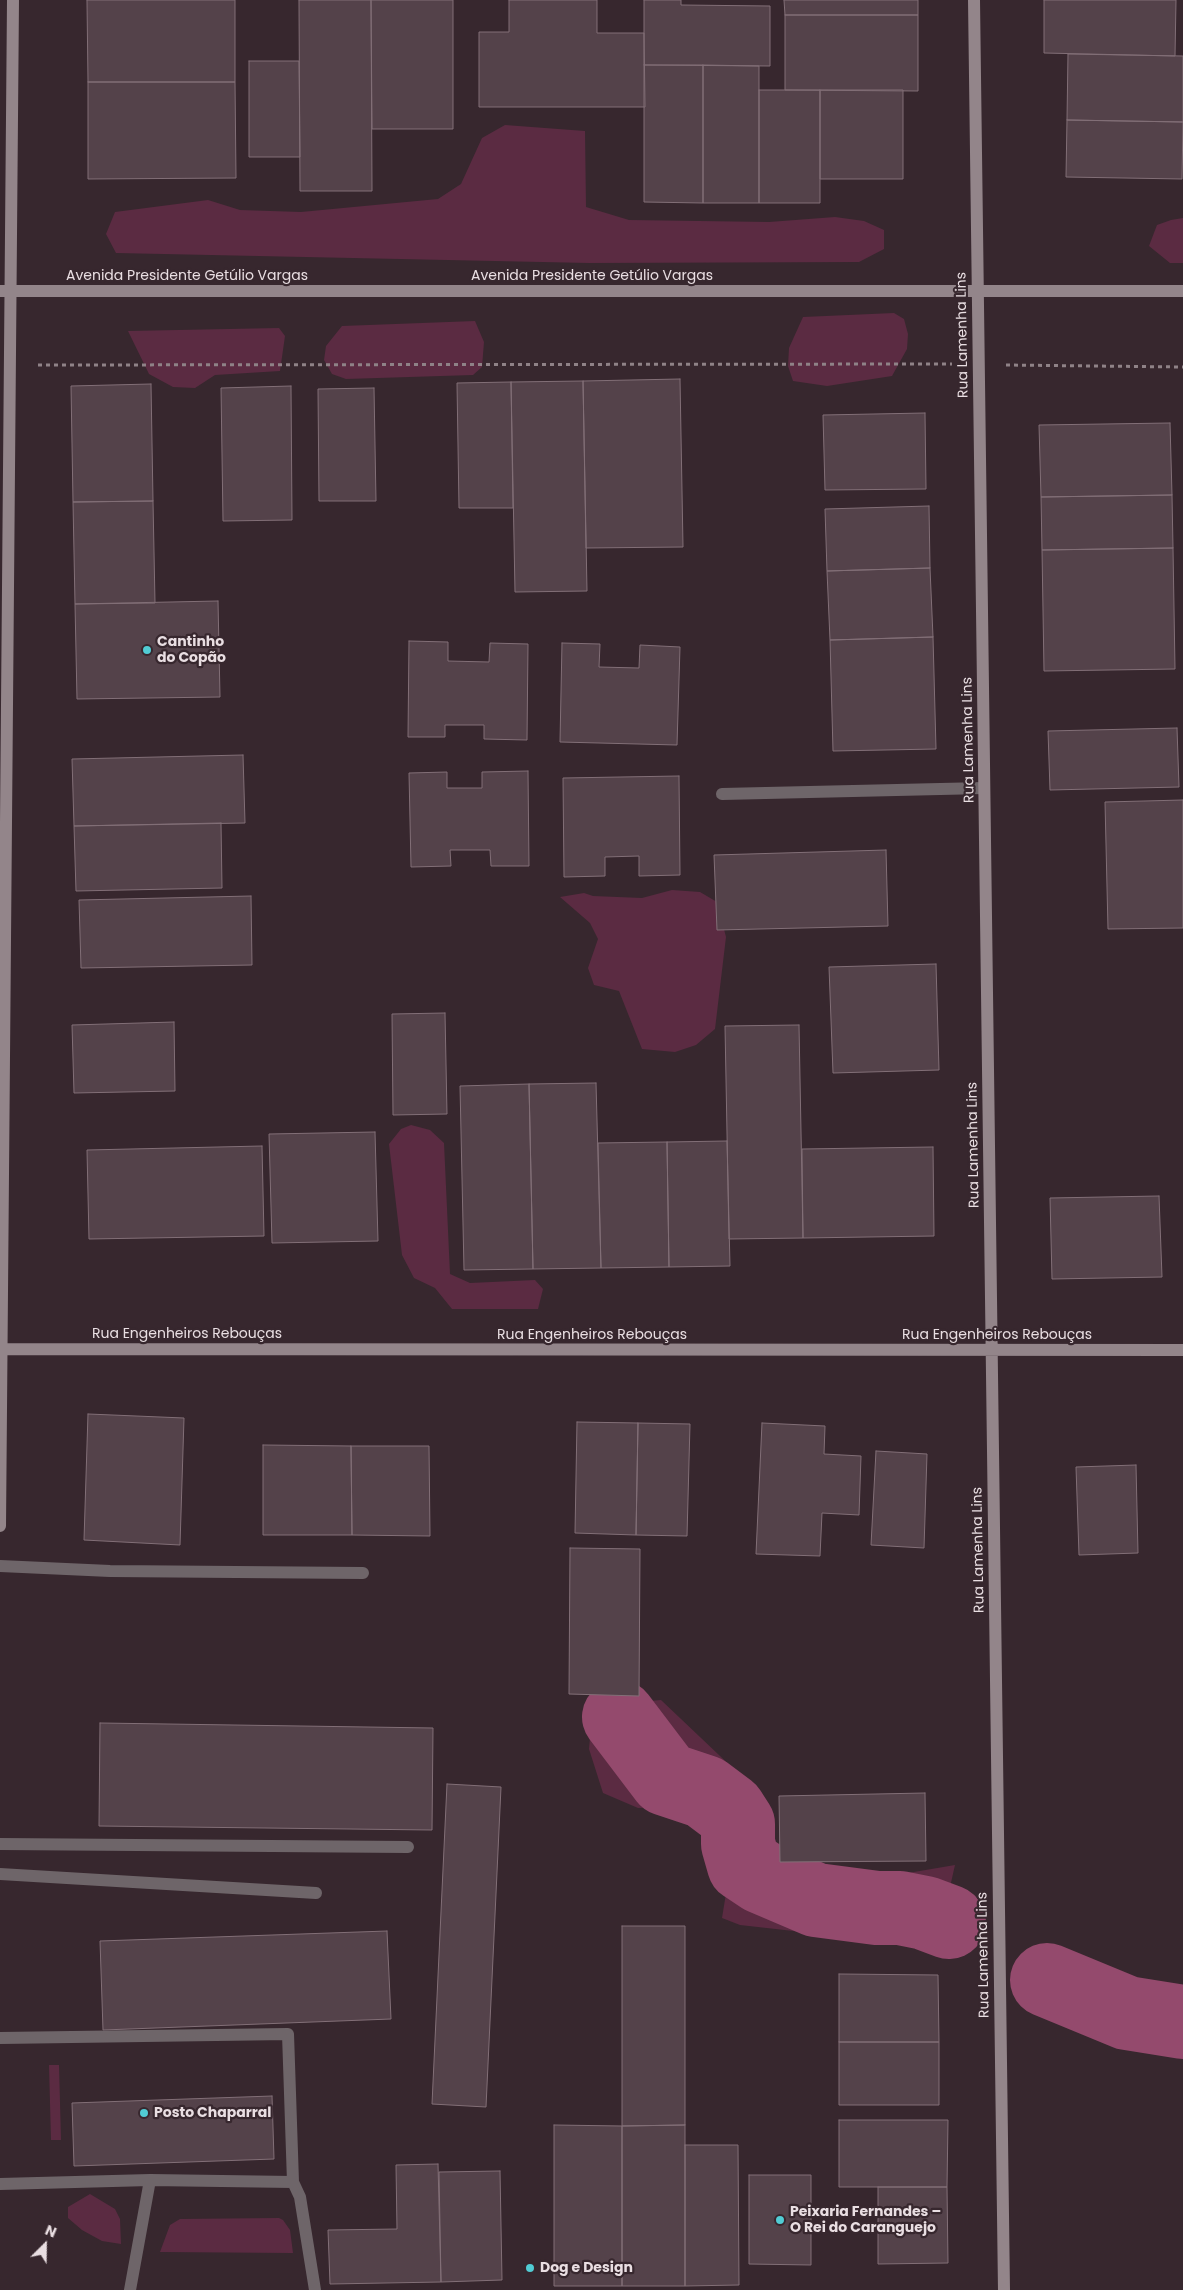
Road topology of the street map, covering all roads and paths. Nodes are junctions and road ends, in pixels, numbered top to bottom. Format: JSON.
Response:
{"nodes":[{"id":1,"x":13,"y":0,"type":"edge"},
{"id":2,"x":974,"y":0,"type":"edge"},
{"id":3,"x":5,"y":291,"type":"edge"},
{"id":4,"x":1183,"y":291,"type":"edge"},
{"id":5,"x":978,"y":292,"type":"junction"},
{"id":6,"x":945,"y":364,"type":"dead end"},
{"id":7,"x":73,"y":365,"type":"dead end"},
{"id":8,"x":1032,"y":366,"type":"dead end"},
{"id":9,"x":1183,"y":367,"type":"edge"},
{"id":10,"x":984,"y":788,"type":"junction"},
{"id":11,"x":722,"y":794,"type":"dead end"},
{"id":12,"x":2,"y":1349,"type":"junction"},
{"id":13,"x":991,"y":1350,"type":"junction"},
{"id":14,"x":1183,"y":1350,"type":"edge"},
{"id":15,"x":0,"y":1526,"type":"edge"},
{"id":16,"x":0,"y":1566,"type":"edge"},
{"id":17,"x":364,"y":1573,"type":"dead end"},
{"id":18,"x":0,"y":1844,"type":"edge"},
{"id":19,"x":408,"y":1847,"type":"dead end"},
{"id":20,"x":0,"y":1874,"type":"edge"},
{"id":21,"x":316,"y":1893,"type":"dead end"},
{"id":22,"x":0,"y":2038,"type":"edge"},
{"id":23,"x":150,"y":2180,"type":"junction"},
{"id":24,"x":293,"y":2182,"type":"junction"},
{"id":25,"x":0,"y":2184,"type":"edge"},
{"id":26,"x":130,"y":2290,"type":"edge"},
{"id":27,"x":315,"y":2290,"type":"edge"},
{"id":28,"x":1004,"y":2290,"type":"edge"}],
"edges":[{"from":1,"to":3,"type":"main road"},
{"from":2,"to":5,"type":"main road","name":"Rua Lamenha Lins"},
{"from":3,"to":5,"type":"main road","name":"Avenida Presidente Getúlio Vargas"},
{"from":3,"to":12,"type":"main road"},
{"from":4,"to":5,"type":"main road","name":"Avenida Presidente Getúlio Vargas"},
{"from":5,"to":10,"type":"main road","name":"Rua Lamenha Lins"},
{"from":6,"to":7,"type":"path"},
{"from":8,"to":9,"type":"path"},
{"from":10,"to":11,"type":"lane"},
{"from":10,"to":13,"type":"main road","name":"Rua Lamenha Lins"},
{"from":12,"to":13,"type":"main road","name":"Rua Engenheiros Rebouças"},
{"from":12,"to":15,"type":"main road"},
{"from":13,"to":14,"type":"main road","name":"Rua Engenheiros Rebouças"},
{"from":13,"to":28,"type":"main road","name":"Rua Lamenha Lins"},
{"from":16,"to":17,"type":"lane"},
{"from":18,"to":19,"type":"lane"},
{"from":20,"to":21,"type":"lane"},
{"from":22,"to":24,"type":"lane"},
{"from":23,"to":24,"type":"lane"},
{"from":23,"to":25,"type":"lane"},
{"from":23,"to":26,"type":"lane"},
{"from":24,"to":27,"type":"lane"}]}
